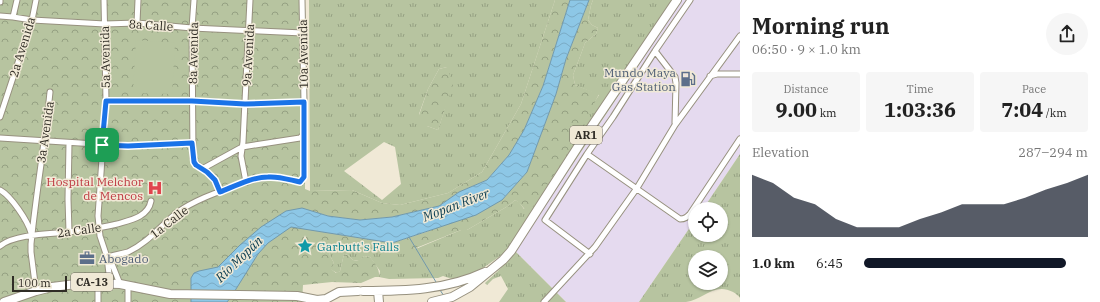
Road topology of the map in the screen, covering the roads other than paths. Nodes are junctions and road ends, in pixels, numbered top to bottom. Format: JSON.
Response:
{"nodes":[{"id":1,"x":17,"y":0,"type":"edge"},
{"id":2,"x":36,"y":0,"type":"edge"},
{"id":3,"x":104,"y":0,"type":"edge"},
{"id":4,"x":138,"y":0,"type":"edge"},
{"id":5,"x":194,"y":0,"type":"edge"},
{"id":6,"x":250,"y":0,"type":"edge"},
{"id":7,"x":302,"y":0,"type":"edge"},
{"id":8,"x":677,"y":0,"type":"edge"},
{"id":9,"x":690,"y":0,"type":"edge"},
{"id":10,"x":0,"y":16,"type":"edge"},
{"id":11,"x":13,"y":17,"type":"junction"},
{"id":12,"x":32,"y":20,"type":"junction"},
{"id":13,"x":105,"y":24,"type":"junction"},
{"id":14,"x":137,"y":24,"type":"junction"},
{"id":15,"x":192,"y":28,"type":"junction"},
{"id":16,"x":249,"y":31,"type":"junction"},
{"id":17,"x":303,"y":33,"type":"junction"},
{"id":18,"x":740,"y":36,"type":"edge"},
{"id":19,"x":656,"y":51,"type":"junction"},
{"id":20,"x":740,"y":74,"type":"edge"},
{"id":21,"x":710,"y":76,"type":"junction"},
{"id":22,"x":50,"y":92,"type":"dead end"},
{"id":23,"x":106,"y":101,"type":"junction"},
{"id":24,"x":192,"y":101,"type":"junction"},
{"id":25,"x":304,"y":102,"type":"junction"},
{"id":26,"x":245,"y":104,"type":"junction"},
{"id":27,"x":0,"y":117,"type":"edge"},
{"id":28,"x":675,"y":125,"type":"junction"},
{"id":29,"x":304,"y":134,"type":"junction"},
{"id":30,"x":0,"y":138,"type":"edge"},
{"id":31,"x":740,"y":139,"type":"edge"},
{"id":32,"x":45,"y":141,"type":"junction"},
{"id":33,"x":69,"y":143,"type":"junction"},
{"id":34,"x":192,"y":143,"type":"junction"},
{"id":35,"x":102,"y":145,"type":"junction"},
{"id":36,"x":242,"y":147,"type":"junction"},
{"id":37,"x":586,"y":154,"type":"junction"},
{"id":38,"x":202,"y":168,"type":"junction"},
{"id":39,"x":302,"y":180,"type":"joint"},
{"id":40,"x":246,"y":182,"type":"junction"},
{"id":41,"x":637,"y":188,"type":"junction"},
{"id":42,"x":0,"y":190,"type":"edge"},
{"id":43,"x":220,"y":192,"type":"junction"},
{"id":44,"x":151,"y":201,"type":"dead end"},
{"id":45,"x":99,"y":228,"type":"junction"},
{"id":46,"x":69,"y":232,"type":"junction"},
{"id":47,"x":32,"y":236,"type":"junction"},
{"id":48,"x":0,"y":246,"type":"edge"},
{"id":49,"x":590,"y":254,"type":"junction"},
{"id":50,"x":107,"y":257,"type":"junction"},
{"id":51,"x":493,"y":268,"type":"junction"},
{"id":52,"x":98,"y":282,"type":"junction"},
{"id":53,"x":109,"y":283,"type":"junction"},
{"id":54,"x":124,"y":284,"type":"junction"},
{"id":55,"x":378,"y":290,"type":"junction"},
{"id":56,"x":36,"y":291,"type":"junction"},
{"id":57,"x":304,"y":299,"type":"edge"},
{"id":58,"x":320,"y":301,"type":"edge"},
{"id":59,"x":4,"y":302,"type":"edge"},
{"id":60,"x":98,"y":302,"type":"edge"},
{"id":61,"x":128,"y":302,"type":"edge"},
{"id":62,"x":379,"y":302,"type":"edge"},
{"id":63,"x":432,"y":302,"type":"edge"},
{"id":64,"x":544,"y":302,"type":"edge"}],
"edges":[{"from":1,"to":11,"type":"street"},
{"from":2,"to":12,"type":"street","name":"2a Avenida"},
{"from":3,"to":13,"type":"street","name":"5a Avenida"},
{"from":4,"to":14,"type":"street"},
{"from":5,"to":15,"type":"street","name":"8a Avenida"},
{"from":6,"to":16,"type":"street","name":"9a Avenida"},
{"from":7,"to":17,"type":"street","name":"10a Avenida"},
{"from":8,"to":51,"type":"highway","number":"AR1"},
{"from":9,"to":19,"type":"street"},
{"from":10,"to":11,"type":"street","name":"8a Calle"},
{"from":11,"to":12,"type":"street","name":"8a Calle"},
{"from":12,"to":13,"type":"street","name":"8a Calle"},
{"from":12,"to":27,"type":"street","name":"2a Avenida"},
{"from":13,"to":14,"type":"street","name":"8a Calle"},
{"from":13,"to":23,"type":"street","name":"5a Avenida"},
{"from":14,"to":15,"type":"street","name":"8a Calle"},
{"from":15,"to":16,"type":"street","name":"8a Calle"},
{"from":15,"to":24,"type":"street","name":"8a Avenida"},
{"from":16,"to":17,"type":"street","name":"8a Calle"},
{"from":16,"to":26,"type":"street","name":"9a Avenida"},
{"from":17,"to":25,"type":"street","name":"10a Avenida"},
{"from":18,"to":21,"type":"street"},
{"from":19,"to":28,"type":"street"},
{"from":19,"to":37,"type":"street"},
{"from":20,"to":21,"type":"street"},
{"from":21,"to":28,"type":"street"},
{"from":22,"to":32,"type":"street","name":"3a Avenida"},
{"from":23,"to":24,"type":"street"},
{"from":23,"to":35,"type":"street","name":"5a Avenida"},
{"from":24,"to":26,"type":"street"},
{"from":24,"to":34,"type":"street","name":"8a Avenida"},
{"from":25,"to":26,"type":"street"},
{"from":25,"to":29,"type":"street","name":"10a Avenida"},
{"from":26,"to":36,"type":"street","name":"9a Avenida"},
{"from":28,"to":41,"type":"street"},
{"from":29,"to":36,"type":"street"},
{"from":29,"to":39,"type":"street","name":"10a Avenida"},
{"from":30,"to":32,"type":"street"},
{"from":31,"to":41,"type":"street"},
{"from":32,"to":33,"type":"street"},
{"from":32,"to":47,"type":"street","name":"3a Avenida"},
{"from":33,"to":35,"type":"street"},
{"from":33,"to":46,"type":"street"},
{"from":34,"to":35,"type":"street"},
{"from":34,"to":38,"type":"street","name":"8a Avenida"},
{"from":35,"to":45,"type":"street","name":"5a Avenida"},
{"from":36,"to":38,"type":"street"},
{"from":36,"to":40,"type":"street","name":"9a Avenida"},
{"from":37,"to":41,"type":"street"},
{"from":37,"to":49,"type":"street"},
{"from":38,"to":43,"type":"street","name":"8a Avenida"},
{"from":39,"to":40,"type":"street","name":"1a Calle"},
{"from":40,"to":43,"type":"street","name":"1a Calle"},
{"from":41,"to":49,"type":"street"},
{"from":42,"to":47,"type":"street"},
{"from":43,"to":50,"type":"street","name":"1a Calle"},
{"from":44,"to":45,"type":"street","name":"2a Calle"},
{"from":45,"to":46,"type":"street","name":"2a Calle"},
{"from":45,"to":50,"type":"street","name":"5a Avenida"},
{"from":46,"to":47,"type":"street","name":"2a Calle"},
{"from":47,"to":48,"type":"street","name":"2a Calle"},
{"from":47,"to":56,"type":"street","name":"3a Avenida"},
{"from":49,"to":64,"type":"street"},
{"from":50,"to":53,"type":"street","name":"5a Avenida"},
{"from":50,"to":54,"type":"street","name":"5a Avenida"},
{"from":51,"to":55,"type":"highway","number":"AR1"},
{"from":51,"to":63,"type":"highway","number":"AR1"},
{"from":52,"to":53,"type":"highway","number":"CA-13"},
{"from":52,"to":56,"type":"highway","number":"CA-13"},
{"from":52,"to":60,"type":"street"},
{"from":53,"to":54,"type":"highway","number":"CA-13"},
{"from":54,"to":57,"type":"highway","number":"CA-13"},
{"from":54,"to":61,"type":"street"},
{"from":55,"to":58,"type":"highway","number":"AR1"},
{"from":55,"to":62,"type":"highway"},
{"from":56,"to":59,"type":"highway","number":"CA-13"},
{"from":57,"to":58,"type":"highway","number":"AR1"}]}
